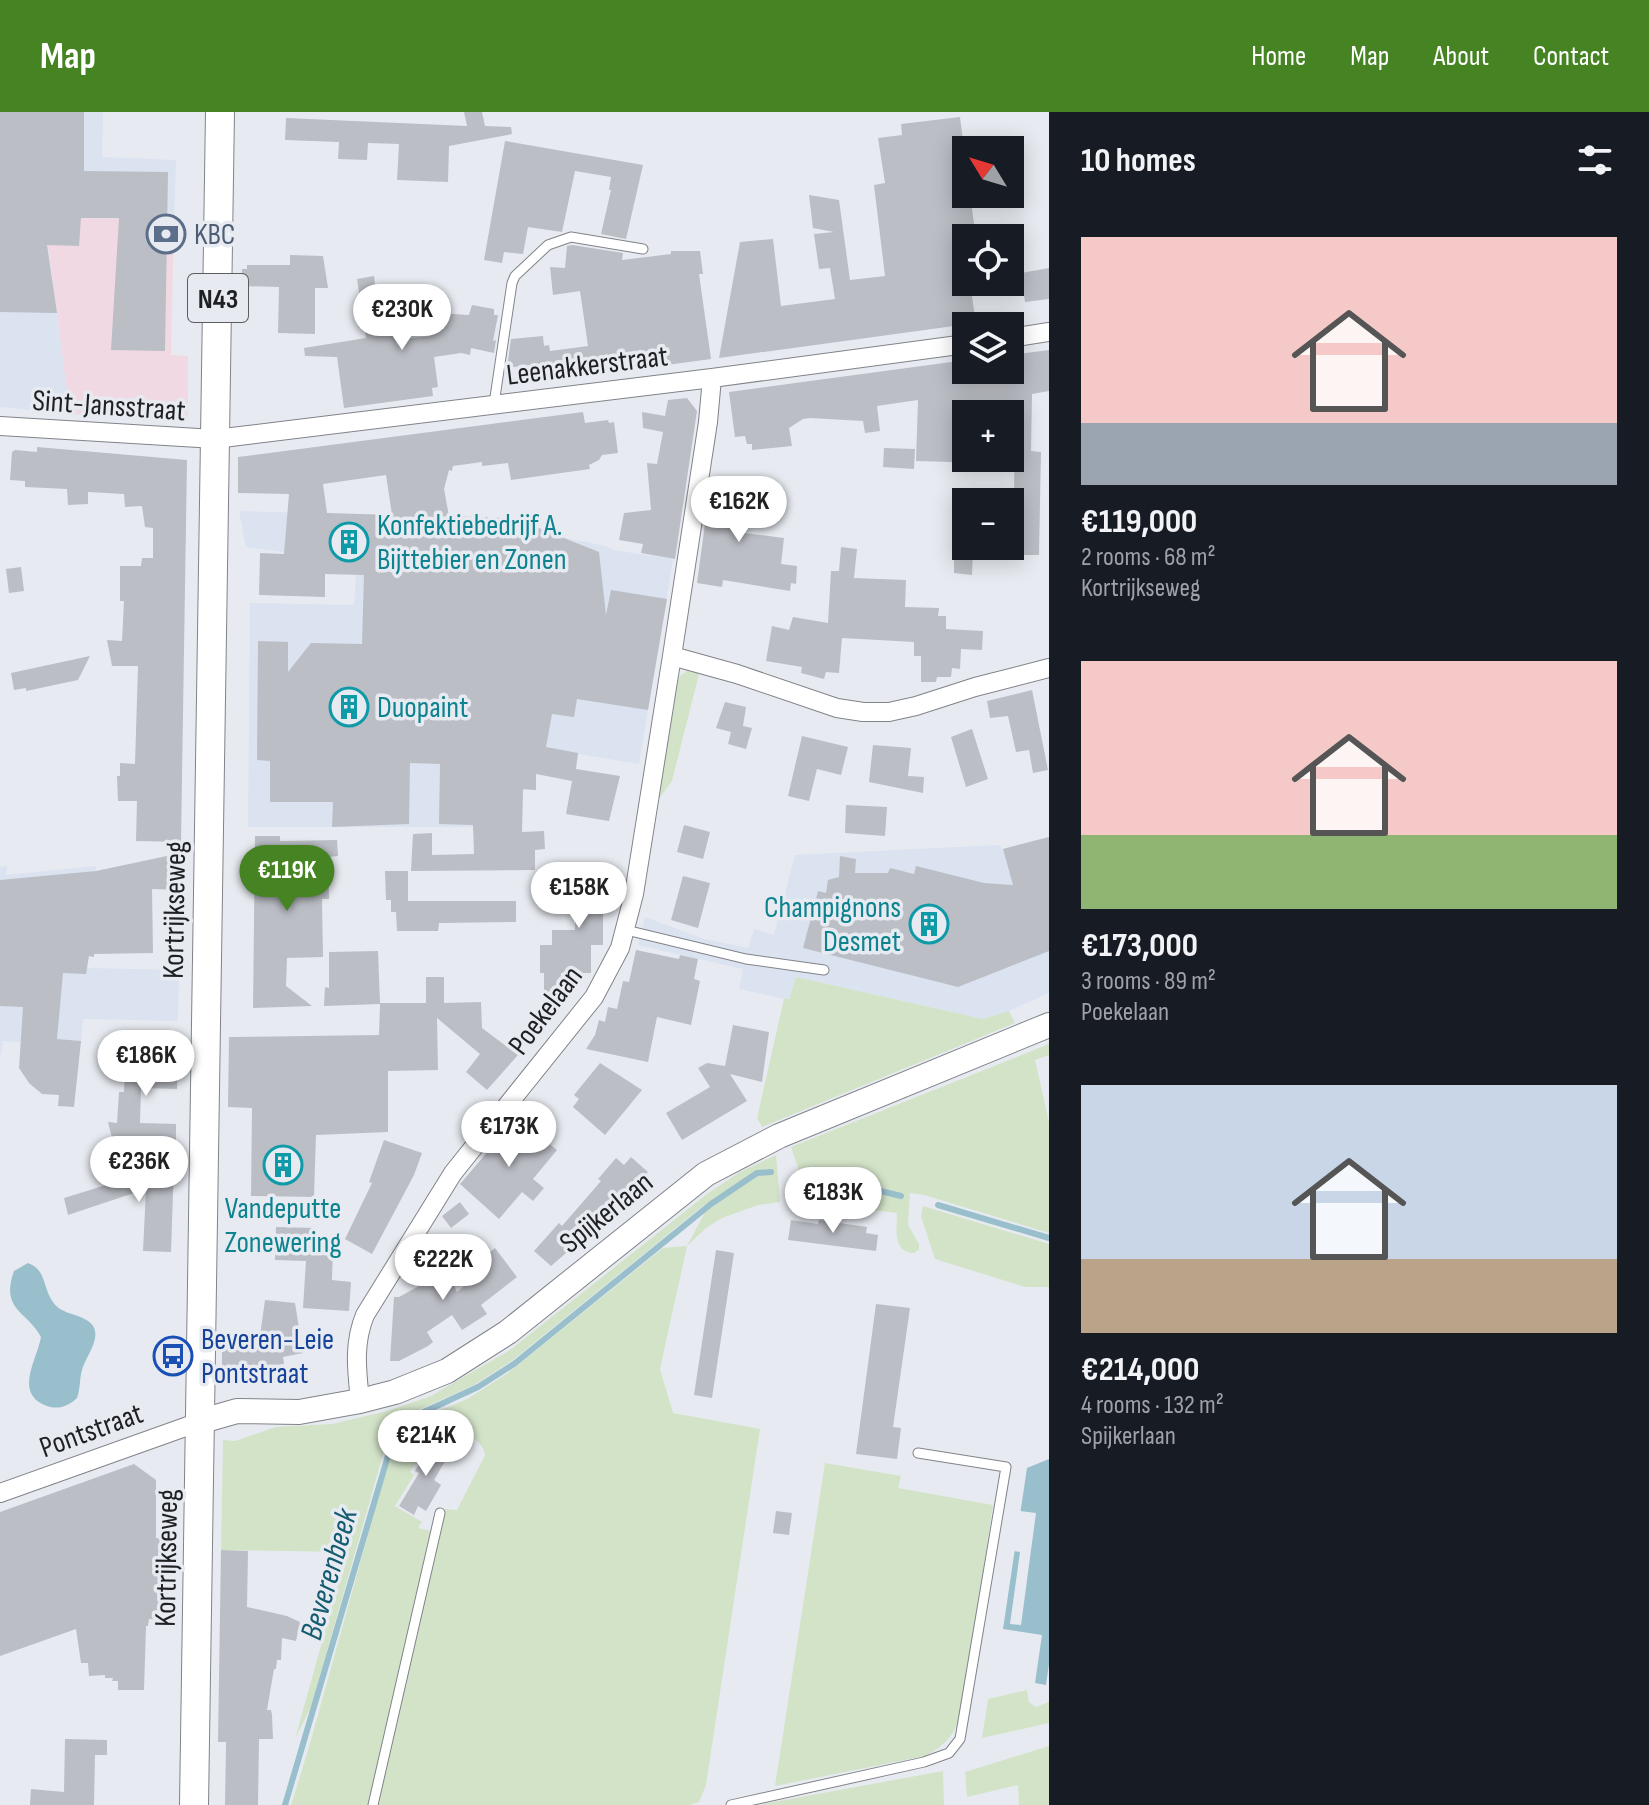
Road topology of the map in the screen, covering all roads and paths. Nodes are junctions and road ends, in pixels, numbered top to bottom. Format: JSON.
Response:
{"nodes":[{"id":1,"x":220,"y":112,"type":"edge"},
{"id":2,"x":643,"y":249,"type":"dead end"},
{"id":3,"x":1049,"y":332,"type":"edge"},
{"id":4,"x":1024,"y":336,"type":"edge"},
{"id":5,"x":952,"y":346,"type":"edge"},
{"id":6,"x":712,"y":378,"type":"junction"},
{"id":7,"x":494,"y":405,"type":"junction"},
{"id":8,"x":0,"y":426,"type":"edge"},
{"id":9,"x":215,"y":439,"type":"junction"},
{"id":10,"x":672,"y":656,"type":"junction"},
{"id":11,"x":1049,"y":668,"type":"edge"},
{"id":12,"x":626,"y":930,"type":"junction"},
{"id":13,"x":824,"y":970,"type":"dead end"},
{"id":14,"x":1049,"y":1025,"type":"edge"},
{"id":15,"x":360,"y":1401,"type":"junction"},
{"id":16,"x":202,"y":1421,"type":"junction"},
{"id":17,"x":918,"y":1453,"type":"dead end"},
{"id":18,"x":0,"y":1493,"type":"edge"},
{"id":19,"x":440,"y":1513,"type":"dead end"},
{"id":20,"x":194,"y":1805,"type":"edge"},
{"id":21,"x":373,"y":1805,"type":"edge"},
{"id":22,"x":731,"y":1805,"type":"edge"}],
"edges":[{"from":1,"to":9,"type":"main road","name":"Kortrijkseweg","number":"N43"},
{"from":2,"to":7,"type":"lane"},
{"from":3,"to":4,"type":"street"},
{"from":5,"to":6,"type":"street","name":"Leenakkerstraat"},
{"from":6,"to":7,"type":"street","name":"Leenakkerstraat"},
{"from":6,"to":10,"type":"street","name":"Poekelaan"},
{"from":7,"to":9,"type":"street","name":"Leenakkerstraat"},
{"from":8,"to":9,"type":"street","name":"Sint-Jansstraat"},
{"from":9,"to":16,"type":"main road","name":"Kortrijkseweg","number":"N43"},
{"from":10,"to":11,"type":"street"},
{"from":10,"to":12,"type":"street","name":"Poekelaan"},
{"from":12,"to":13,"type":"lane"},
{"from":12,"to":15,"type":"street","name":"Poekelaan"},
{"from":14,"to":15,"type":"street","name":"Spijkerlaan"},
{"from":15,"to":16,"type":"street","name":"Spijkerlaan"},
{"from":16,"to":18,"type":"street","name":"Pontstraat"},
{"from":16,"to":20,"type":"main road","name":"Kortrijkseweg","number":"N43"},
{"from":17,"to":22,"type":"lane"},
{"from":19,"to":21,"type":"lane"}]}
